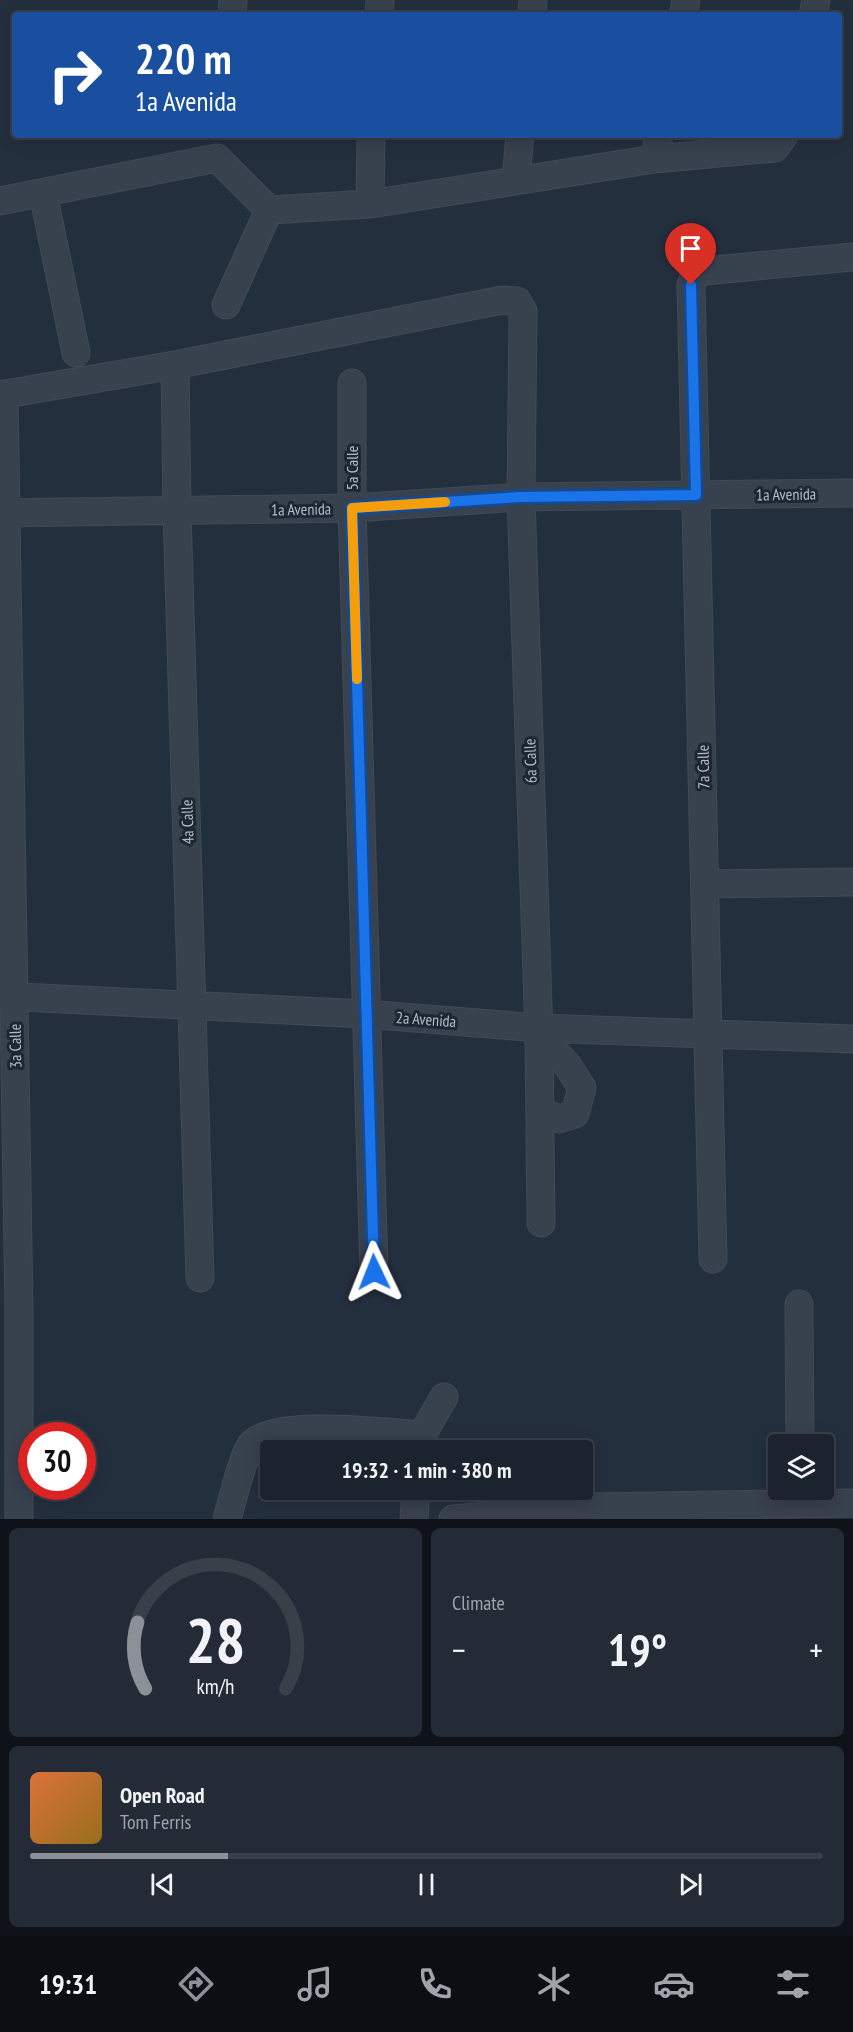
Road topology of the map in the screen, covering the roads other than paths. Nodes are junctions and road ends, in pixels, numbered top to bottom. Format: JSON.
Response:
{"nodes":[{"id":1,"x":371,"y":138,"type":"edge"},
{"id":2,"x":520,"y":138,"type":"edge"},
{"id":3,"x":782,"y":138,"type":"edge"},
{"id":4,"x":219,"y":147,"type":"edge"},
{"id":5,"x":656,"y":147,"type":"edge"},
{"id":6,"x":516,"y":179,"type":"junction"},
{"id":7,"x":43,"y":193,"type":"junction"},
{"id":8,"x":0,"y":201,"type":"edge"},
{"id":9,"x":370,"y":204,"type":"junction"},
{"id":10,"x":269,"y":210,"type":"junction"},
{"id":11,"x":853,"y":257,"type":"edge"},
{"id":12,"x":226,"y":305,"type":"dead end"},
{"id":13,"x":76,"y":353,"type":"dead end"},
{"id":14,"x":175,"y":365,"type":"junction"},
{"id":15,"x":352,"y":383,"type":"dead end"},
{"id":16,"x":2,"y":394,"type":"edge"},
{"id":17,"x":853,"y":493,"type":"edge"},
{"id":18,"x":696,"y":495,"type":"junction"},
{"id":19,"x":520,"y":497,"type":"junction"},
{"id":20,"x":352,"y":508,"type":"junction"},
{"id":21,"x":177,"y":511,"type":"junction"},
{"id":22,"x":4,"y":513,"type":"edge"},
{"id":23,"x":853,"y":882,"type":"edge"},
{"id":24,"x":706,"y":884,"type":"junction"},
{"id":25,"x":7,"y":997,"type":"edge"},
{"id":26,"x":193,"y":1004,"type":"junction"},
{"id":27,"x":365,"y":1014,"type":"junction"},
{"id":28,"x":539,"y":1031,"type":"junction"},
{"id":29,"x":709,"y":1033,"type":"junction"},
{"id":30,"x":853,"y":1039,"type":"edge"},
{"id":31,"x":540,"y":1111,"type":"junction"},
{"id":32,"x":541,"y":1223,"type":"dead end"},
{"id":33,"x":713,"y":1259,"type":"dead end"},
{"id":34,"x":374,"y":1272,"type":"dead end"},
{"id":35,"x":200,"y":1278,"type":"dead end"},
{"id":36,"x":799,"y":1304,"type":"dead end"},
{"id":37,"x":9,"y":1311,"type":"edge"},
{"id":38,"x":444,"y":1397,"type":"dead end"},
{"id":39,"x":800,"y":1434,"type":"edge"},
{"id":40,"x":393,"y":1440,"type":"edge"},
{"id":41,"x":422,"y":1440,"type":"edge"},
{"id":42,"x":415,"y":1500,"type":"edge"},
{"id":43,"x":800,"y":1503,"type":"edge"},
{"id":44,"x":853,"y":1503,"type":"edge"},
{"id":45,"x":19,"y":1519,"type":"edge"},
{"id":46,"x":227,"y":1519,"type":"edge"},
{"id":47,"x":414,"y":1519,"type":"edge"},
{"id":48,"x":453,"y":1519,"type":"edge"}],
"edges":[{"from":1,"to":9,"type":"street"},
{"from":2,"to":6,"type":"street"},
{"from":3,"to":5,"type":"street"},
{"from":4,"to":7,"type":"street"},
{"from":4,"to":10,"type":"street"},
{"from":5,"to":6,"type":"street"},
{"from":6,"to":9,"type":"street"},
{"from":7,"to":8,"type":"street"},
{"from":7,"to":13,"type":"street"},
{"from":9,"to":10,"type":"street"},
{"from":10,"to":12,"type":"street"},
{"from":11,"to":18,"type":"street","name":"7a Calle"},
{"from":14,"to":16,"type":"street"},
{"from":14,"to":19,"type":"street","name":"6a Calle"},
{"from":14,"to":21,"type":"street","name":"4a Calle"},
{"from":15,"to":20,"type":"street","name":"5a Calle"},
{"from":16,"to":22,"type":"street","name":"3a Calle"},
{"from":17,"to":18,"type":"street","name":"1a Avenida"},
{"from":18,"to":19,"type":"street","name":"1a Avenida"},
{"from":18,"to":24,"type":"street","name":"7a Calle"},
{"from":19,"to":20,"type":"street","name":"1a Avenida"},
{"from":19,"to":28,"type":"street","name":"6a Calle"},
{"from":20,"to":21,"type":"street","name":"1a Avenida"},
{"from":20,"to":27,"type":"street","name":"5a Calle"},
{"from":21,"to":22,"type":"street","name":"1a Avenida"},
{"from":21,"to":26,"type":"street","name":"4a Calle"},
{"from":22,"to":25,"type":"street","name":"3a Calle"},
{"from":23,"to":24,"type":"street"},
{"from":24,"to":29,"type":"street","name":"7a Calle"},
{"from":25,"to":26,"type":"street","name":"2a Avenida"},
{"from":25,"to":37,"type":"street","name":"3a Calle"},
{"from":26,"to":27,"type":"street","name":"2a Avenida"},
{"from":26,"to":35,"type":"street","name":"4a Calle"},
{"from":27,"to":28,"type":"street","name":"2a Avenida"},
{"from":27,"to":34,"type":"street","name":"5a Calle"},
{"from":28,"to":29,"type":"street","name":"2a Avenida"},
{"from":28,"to":31,"type":"street","name":"6a Calle"},
{"from":28,"to":31,"type":"street"},
{"from":29,"to":30,"type":"street","name":"2a Avenida"},
{"from":29,"to":33,"type":"street","name":"7a Calle"},
{"from":31,"to":32,"type":"street","name":"6a Calle"},
{"from":36,"to":39,"type":"street"},
{"from":37,"to":45,"type":"street","name":"3a Calle"},
{"from":38,"to":41,"type":"street"},
{"from":40,"to":46,"type":"street"},
{"from":42,"to":47,"type":"street"},
{"from":43,"to":44,"type":"street"},
{"from":43,"to":48,"type":"street"}]}
